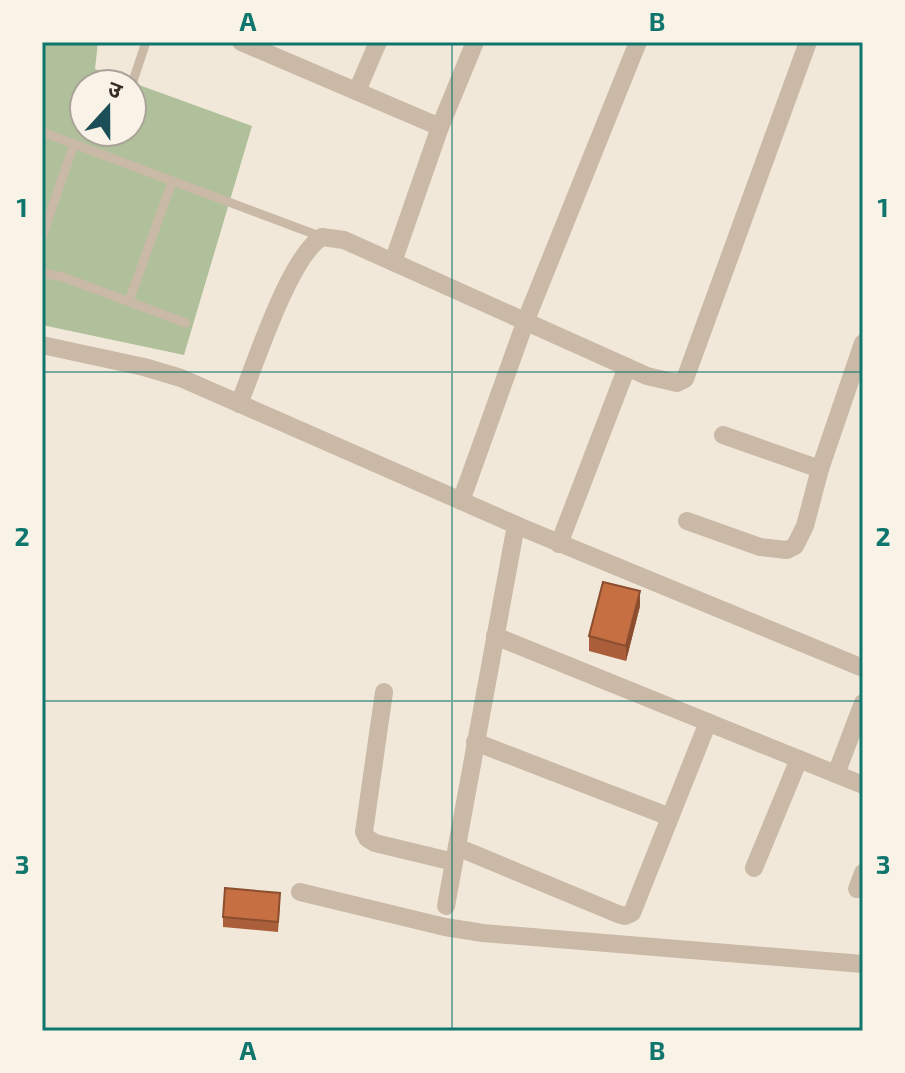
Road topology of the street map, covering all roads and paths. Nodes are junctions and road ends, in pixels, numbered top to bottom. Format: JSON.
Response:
{"nodes":[{"id":1,"x":146,"y":42,"type":"edge"},
{"id":2,"x":241,"y":42,"type":"edge"},
{"id":3,"x":378,"y":42,"type":"edge"},
{"id":4,"x":475,"y":42,"type":"edge"},
{"id":5,"x":808,"y":42,"type":"edge"},
{"id":6,"x":634,"y":43,"type":"edge"},
{"id":7,"x":137,"y":68,"type":"edge"},
{"id":8,"x":357,"y":91,"type":"junction"},
{"id":9,"x":440,"y":127,"type":"junction"},
{"id":10,"x":42,"y":132,"type":"edge"},
{"id":11,"x":68,"y":142,"type":"edge"},
{"id":12,"x":73,"y":148,"type":"edge"},
{"id":13,"x":84,"y":148,"type":"edge"},
{"id":14,"x":172,"y":182,"type":"junction"},
{"id":15,"x":42,"y":237,"type":"edge"},
{"id":16,"x":322,"y":237,"type":"junction"},
{"id":17,"x":393,"y":262,"type":"junction"},
{"id":18,"x":42,"y":273,"type":"edge"},
{"id":19,"x":129,"y":301,"type":"junction"},
{"id":20,"x":526,"y":320,"type":"junction"},
{"id":21,"x":186,"y":323,"type":"dead end"},
{"id":22,"x":863,"y":343,"type":"edge"},
{"id":23,"x":42,"y":345,"type":"edge"},
{"id":24,"x":627,"y":367,"type":"junction"},
{"id":25,"x":239,"y":404,"type":"junction"},
{"id":26,"x":723,"y":435,"type":"dead end"},
{"id":27,"x":820,"y":469,"type":"junction"},
{"id":28,"x":461,"y":501,"type":"junction"},
{"id":29,"x":687,"y":521,"type":"dead end"},
{"id":30,"x":516,"y":525,"type":"junction"},
{"id":31,"x":559,"y":544,"type":"junction"},
{"id":32,"x":495,"y":636,"type":"junction"},
{"id":33,"x":863,"y":668,"type":"edge"},
{"id":34,"x":384,"y":692,"type":"dead end"},
{"id":35,"x":863,"y":703,"type":"edge"},
{"id":36,"x":708,"y":722,"type":"junction"},
{"id":37,"x":475,"y":742,"type":"junction"},
{"id":38,"x":799,"y":759,"type":"junction"},
{"id":39,"x":836,"y":774,"type":"junction"},
{"id":40,"x":863,"y":785,"type":"edge"},
{"id":41,"x":670,"y":817,"type":"junction"},
{"id":42,"x":455,"y":855,"type":"junction"},
{"id":43,"x":754,"y":868,"type":"dead end"},
{"id":44,"x":300,"y":892,"type":"dead end"},
{"id":45,"x":446,"y":906,"type":"dead end"},
{"id":46,"x":863,"y":964,"type":"edge"}],
"edges":[{"from":1,"to":7,"type":"lane"},
{"from":2,"to":8,"type":"street"},
{"from":3,"to":8,"type":"street"},
{"from":4,"to":9,"type":"street"},
{"from":5,"to":24,"type":"street"},
{"from":6,"to":20,"type":"street"},
{"from":8,"to":9,"type":"street"},
{"from":9,"to":17,"type":"street"},
{"from":10,"to":11,"type":"lane"},
{"from":12,"to":15,"type":"lane"},
{"from":13,"to":14,"type":"lane"},
{"from":14,"to":16,"type":"lane"},
{"from":14,"to":19,"type":"lane"},
{"from":16,"to":17,"type":"street"},
{"from":16,"to":25,"type":"street"},
{"from":17,"to":20,"type":"street"},
{"from":18,"to":19,"type":"lane"},
{"from":19,"to":21,"type":"lane"},
{"from":20,"to":24,"type":"street"},
{"from":20,"to":28,"type":"street"},
{"from":22,"to":27,"type":"street"},
{"from":23,"to":25,"type":"street"},
{"from":24,"to":31,"type":"street"},
{"from":25,"to":28,"type":"street"},
{"from":26,"to":27,"type":"street"},
{"from":27,"to":29,"type":"street"},
{"from":28,"to":30,"type":"street"},
{"from":30,"to":31,"type":"street"},
{"from":30,"to":32,"type":"street"},
{"from":31,"to":33,"type":"street"},
{"from":32,"to":36,"type":"street"},
{"from":32,"to":37,"type":"street"},
{"from":34,"to":42,"type":"street"},
{"from":35,"to":39,"type":"street"},
{"from":36,"to":38,"type":"street"},
{"from":36,"to":41,"type":"street"},
{"from":37,"to":41,"type":"street"},
{"from":37,"to":42,"type":"street"},
{"from":38,"to":39,"type":"street"},
{"from":38,"to":43,"type":"street"},
{"from":39,"to":40,"type":"street"},
{"from":41,"to":42,"type":"street"},
{"from":42,"to":45,"type":"street"},
{"from":44,"to":46,"type":"street"}]}
